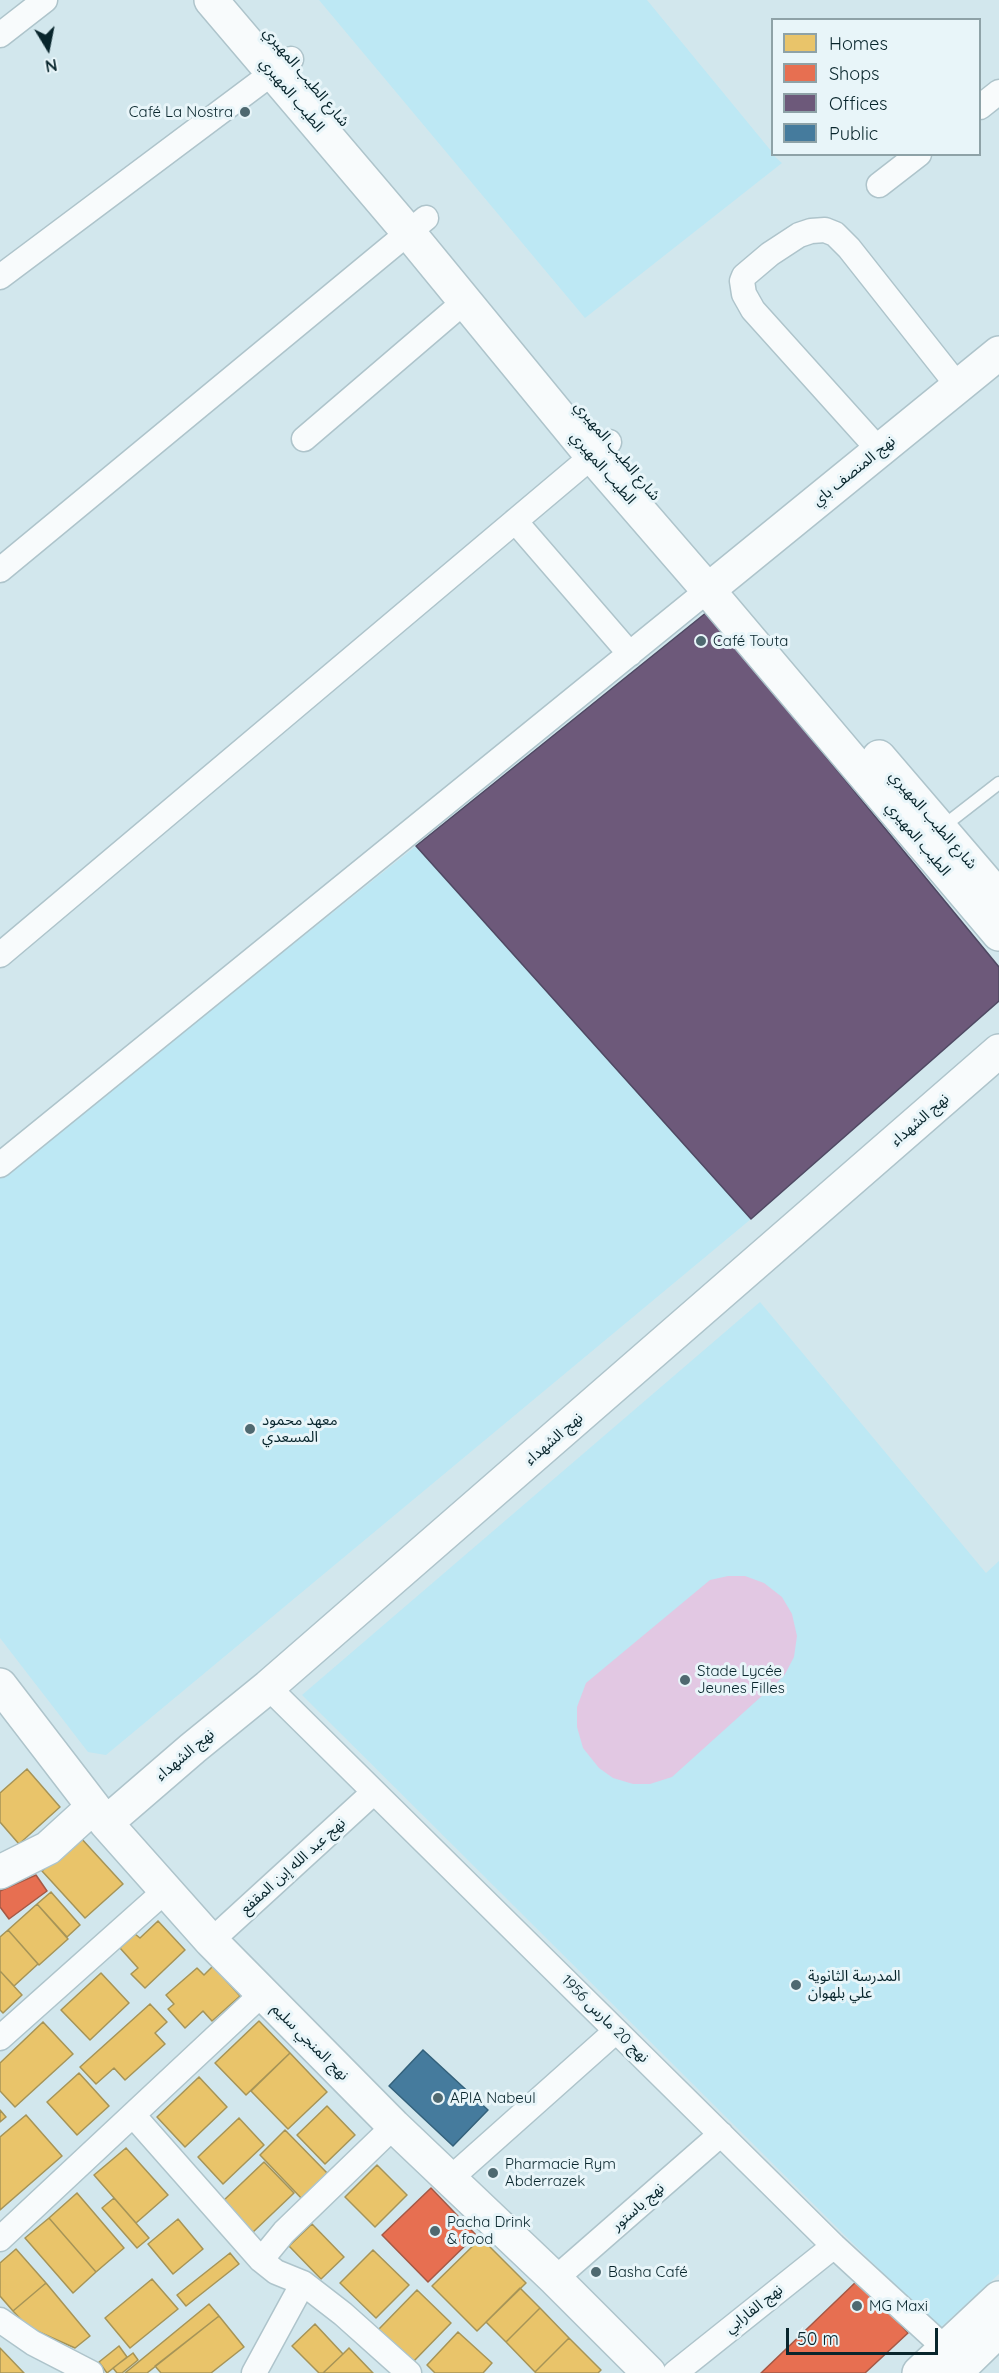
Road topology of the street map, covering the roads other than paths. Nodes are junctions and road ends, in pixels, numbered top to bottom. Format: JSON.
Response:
{"nodes":[{"id":1,"x":45,"y":0,"type":"edge"},
{"id":2,"x":211,"y":0,"type":"edge"},
{"id":3,"x":241,"y":0,"type":"edge"},
{"id":4,"x":0,"y":35,"type":"edge"},
{"id":5,"x":282,"y":66,"type":"junction"},
{"id":6,"x":999,"y":92,"type":"edge"},
{"id":7,"x":981,"y":106,"type":"edge"},
{"id":8,"x":916,"y":156,"type":"edge"},
{"id":9,"x":879,"y":185,"type":"dead end"},
{"id":10,"x":417,"y":226,"type":"junction"},
{"id":11,"x":0,"y":277,"type":"edge"},
{"id":12,"x":464,"y":302,"type":"junction"},
{"id":13,"x":999,"y":353,"type":"edge"},
{"id":14,"x":958,"y":386,"type":"junction"},
{"id":15,"x":304,"y":440,"type":"dead end"},
{"id":16,"x":601,"y":449,"type":"junction"},
{"id":17,"x":879,"y":450,"type":"junction"},
{"id":18,"x":515,"y":521,"type":"junction"},
{"id":19,"x":0,"y":570,"type":"edge"},
{"id":20,"x":717,"y":583,"type":"junction"},
{"id":21,"x":630,"y":654,"type":"junction"},
{"id":22,"x":999,"y":783,"type":"edge"},
{"id":23,"x":940,"y":829,"type":"junction"},
{"id":24,"x":999,"y":897,"type":"edge"},
{"id":25,"x":999,"y":934,"type":"edge"},
{"id":26,"x":0,"y":956,"type":"edge"},
{"id":27,"x":999,"y":1051,"type":"edge"},
{"id":28,"x":0,"y":1165,"type":"edge"},
{"id":29,"x":0,"y":1685,"type":"edge"},
{"id":30,"x":268,"y":1687,"type":"junction"},
{"id":31,"x":374,"y":1792,"type":"junction"},
{"id":32,"x":100,"y":1815,"type":"junction"},
{"id":33,"x":0,"y":1872,"type":"edge"},
{"id":34,"x":165,"y":1891,"type":"junction"},
{"id":35,"x":211,"y":1941,"type":"junction"},
{"id":36,"x":262,"y":1994,"type":"junction"},
{"id":37,"x":616,"y":2031,"type":"junction"},
{"id":38,"x":0,"y":2038,"type":"edge"},
{"id":39,"x":133,"y":2115,"type":"junction"},
{"id":40,"x":394,"y":2126,"type":"junction"},
{"id":41,"x":721,"y":2134,"type":"junction"},
{"id":42,"x":451,"y":2178,"type":"junction"},
{"id":43,"x":0,"y":2239,"type":"edge"},
{"id":44,"x":834,"y":2246,"type":"junction"},
{"id":45,"x":261,"y":2260,"type":"junction"},
{"id":46,"x":555,"y":2279,"type":"junction"},
{"id":47,"x":303,"y":2283,"type":"junction"},
{"id":48,"x":999,"y":2298,"type":"edge"},
{"id":49,"x":0,"y":2320,"type":"edge"},
{"id":50,"x":999,"y":2330,"type":"edge"},
{"id":51,"x":950,"y":2360,"type":"edge"},
{"id":52,"x":91,"y":2373,"type":"edge"},
{"id":53,"x":255,"y":2373,"type":"edge"},
{"id":54,"x":409,"y":2373,"type":"edge"},
{"id":55,"x":649,"y":2373,"type":"edge"},
{"id":56,"x":675,"y":2373,"type":"edge"},
{"id":57,"x":919,"y":2373,"type":"edge"}],
"edges":[{"from":1,"to":4,"type":"street"},
{"from":2,"to":5,"type":"street","name":"الطيب المهيري"},
{"from":3,"to":5,"type":"street","name":"شارع الطيب المهيري"},
{"from":5,"to":10,"type":"street","name":"شارع الطيب المهيري"},
{"from":5,"to":11,"type":"street"},
{"from":6,"to":7,"type":"street"},
{"from":8,"to":9,"type":"street"},
{"from":10,"to":12,"type":"street","name":"الطيب المهيري"},
{"from":10,"to":16,"type":"street","name":"شارع الطيب المهيري"},
{"from":10,"to":19,"type":"street"},
{"from":12,"to":15,"type":"street"},
{"from":12,"to":16,"type":"street","name":"الطيب المهيري"},
{"from":13,"to":14,"type":"street","name":"نهج المنصف باي"},
{"from":14,"to":17,"type":"street","name":"نهج المنصف باي"},
{"from":14,"to":17,"type":"street"},
{"from":16,"to":18,"type":"street"},
{"from":16,"to":20,"type":"street","name":"شارع الطيب المهيري"},
{"from":17,"to":20,"type":"street","name":"نهج المنصف باي"},
{"from":18,"to":21,"type":"street"},
{"from":18,"to":26,"type":"street"},
{"from":20,"to":21,"type":"street"},
{"from":20,"to":23,"type":"street","name":"شارع الطيب المهيري"},
{"from":20,"to":25,"type":"street","name":"الطيب المهيري"},
{"from":21,"to":28,"type":"street"},
{"from":22,"to":23,"type":"lane"},
{"from":23,"to":24,"type":"street","name":"شارع الطيب المهيري"},
{"from":27,"to":30,"type":"street","name":"نهج الشهداء"},
{"from":29,"to":32,"type":"street","name":"نهج المنجي سليم"},
{"from":30,"to":31,"type":"street","name":"نهج 20 مارس 1956"},
{"from":30,"to":32,"type":"street","name":"نهج الشهداء"},
{"from":31,"to":35,"type":"street","name":"نهج عبد الله إبن المقفع"},
{"from":31,"to":37,"type":"street","name":"نهج 20 مارس 1956"},
{"from":32,"to":33,"type":"street","name":"نهج الشهداء"},
{"from":32,"to":34,"type":"street","name":"نهج المنجي سليم"},
{"from":34,"to":35,"type":"street","name":"نهج المنجي سليم"},
{"from":34,"to":38,"type":"street"},
{"from":35,"to":36,"type":"street","name":"نهج المنجي سليم"},
{"from":36,"to":39,"type":"street"},
{"from":36,"to":40,"type":"street","name":"نهج المنجي سليم"},
{"from":37,"to":41,"type":"street","name":"نهج 20 مارس 1956"},
{"from":37,"to":42,"type":"street"},
{"from":39,"to":43,"type":"street"},
{"from":39,"to":45,"type":"street"},
{"from":40,"to":42,"type":"street","name":"نهج المنجي سليم"},
{"from":40,"to":45,"type":"street"},
{"from":41,"to":44,"type":"street","name":"نهج 20 مارس 1956"},
{"from":41,"to":46,"type":"street","name":"نهج باستور"},
{"from":42,"to":46,"type":"street","name":"نهج المنجي سليم"},
{"from":44,"to":51,"type":"street","name":"نهج 20 مارس 1956"},
{"from":44,"to":56,"type":"street","name":"نهج الفارابي"},
{"from":45,"to":47,"type":"street"},
{"from":46,"to":55,"type":"street","name":"نهج المنجي سليم"},
{"from":47,"to":53,"type":"street"},
{"from":47,"to":54,"type":"street"},
{"from":48,"to":51,"type":"street"},
{"from":49,"to":52,"type":"street"},
{"from":50,"to":51,"type":"street"},
{"from":51,"to":57,"type":"street"}]}
